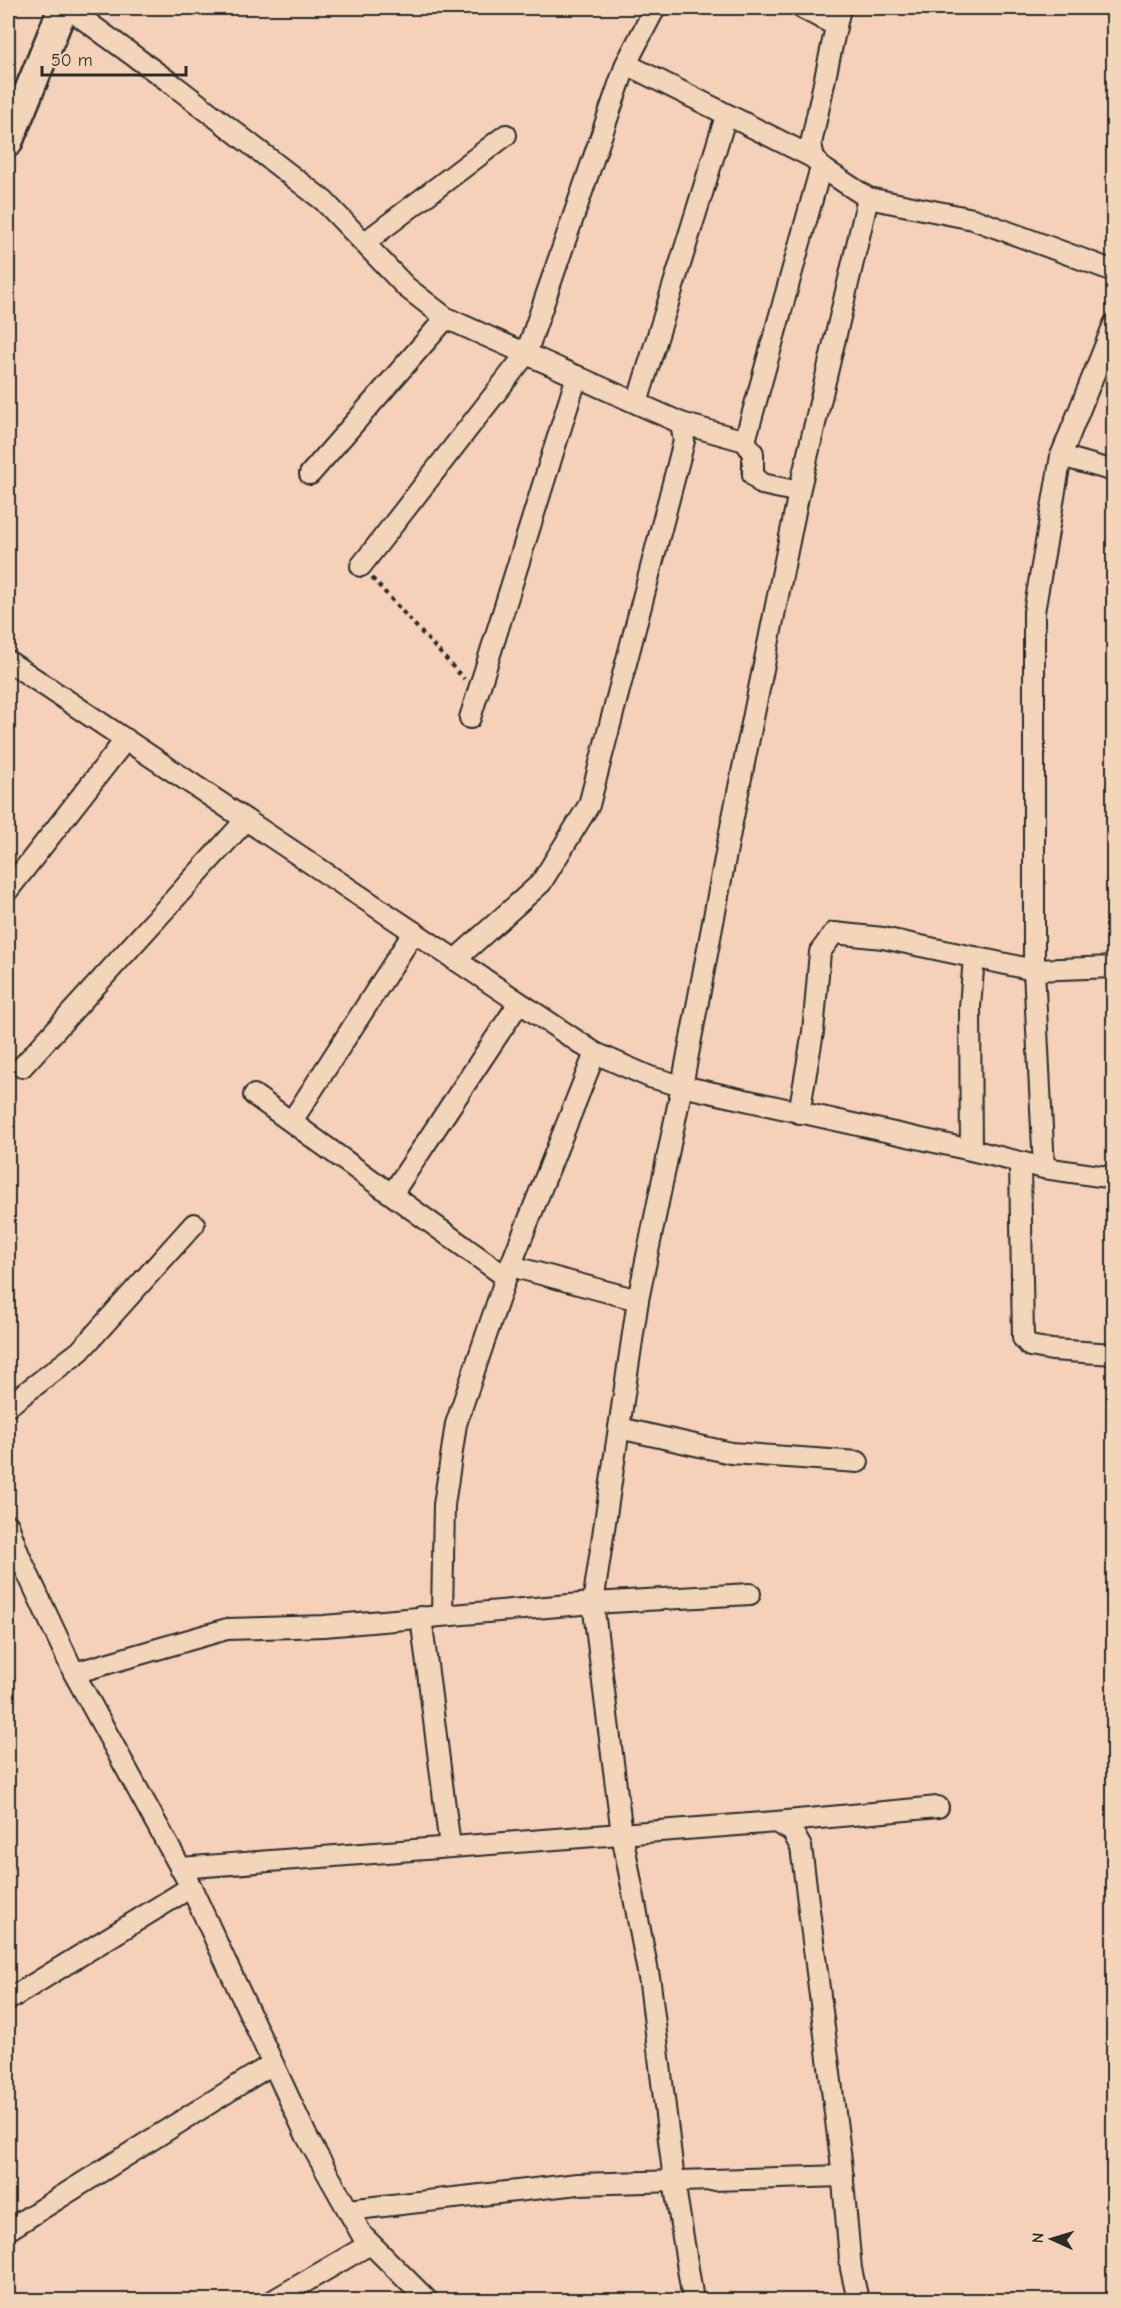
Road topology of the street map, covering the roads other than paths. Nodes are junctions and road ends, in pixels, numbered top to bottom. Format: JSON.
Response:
{"nodes":[{"id":1,"x":63,"y":8,"type":"edge"},
{"id":2,"x":68,"y":8,"type":"edge"},
{"id":3,"x":655,"y":8,"type":"edge"},
{"id":4,"x":801,"y":8,"type":"edge"},
{"id":5,"x":838,"y":16,"type":"edge"},
{"id":6,"x":626,"y":64,"type":"junction"},
{"id":7,"x":726,"y":116,"type":"junction"},
{"id":8,"x":506,"y":135,"type":"dead end"},
{"id":9,"x":8,"y":142,"type":"edge"},
{"id":10,"x":818,"y":163,"type":"junction"},
{"id":11,"x":868,"y":198,"type":"junction"},
{"id":12,"x":364,"y":243,"type":"junction"},
{"id":13,"x":1113,"y":271,"type":"edge"},
{"id":14,"x":446,"y":318,"type":"junction"},
{"id":15,"x":1113,"y":324,"type":"edge"},
{"id":16,"x":526,"y":354,"type":"junction"},
{"id":17,"x":577,"y":376,"type":"junction"},
{"id":18,"x":637,"y":403,"type":"junction"},
{"id":19,"x":681,"y":423,"type":"junction"},
{"id":20,"x":745,"y":441,"type":"junction"},
{"id":21,"x":1061,"y":456,"type":"junction"},
{"id":22,"x":1113,"y":471,"type":"edge"},
{"id":23,"x":310,"y":474,"type":"dead end"},
{"id":24,"x":799,"y":492,"type":"junction"},
{"id":25,"x":361,"y":566,"type":"road end"},
{"id":26,"x":8,"y":661,"type":"edge"},
{"id":27,"x":470,"y":718,"type":"dead end"},
{"id":28,"x":126,"y":740,"type":"junction"},
{"id":29,"x":246,"y":820,"type":"junction"},
{"id":30,"x":8,"y":890,"type":"edge"},
{"id":31,"x":414,"y":932,"type":"junction"},
{"id":32,"x":974,"y":957,"type":"junction"},
{"id":33,"x":455,"y":960,"type":"junction"},
{"id":34,"x":1113,"y":967,"type":"edge"},
{"id":35,"x":1034,"y":970,"type":"junction"},
{"id":36,"x":519,"y":1003,"type":"junction"},
{"id":37,"x":595,"y":1053,"type":"junction"},
{"id":38,"x":22,"y":1067,"type":"dead end"},
{"id":39,"x":682,"y":1086,"type":"junction"},
{"id":40,"x":254,"y":1095,"type":"dead end"},
{"id":41,"x":799,"y":1113,"type":"junction"},
{"id":42,"x":292,"y":1121,"type":"junction"},
{"id":43,"x":971,"y":1150,"type":"junction"},
{"id":44,"x":1020,"y":1163,"type":"junction"},
{"id":45,"x":1044,"y":1168,"type":"junction"},
{"id":46,"x":1113,"y":1178,"type":"edge"},
{"id":47,"x":392,"y":1194,"type":"junction"},
{"id":48,"x":194,"y":1224,"type":"dead end"},
{"id":49,"x":509,"y":1272,"type":"junction"},
{"id":50,"x":638,"y":1300,"type":"junction"},
{"id":51,"x":1113,"y":1354,"type":"edge"},
{"id":52,"x":8,"y":1406,"type":"edge"},
{"id":53,"x":619,"y":1428,"type":"junction"},
{"id":54,"x":858,"y":1462,"type":"dead end"},
{"id":55,"x":8,"y":1525,"type":"edge"},
{"id":56,"x":13,"y":1558,"type":"edge"},
{"id":57,"x":750,"y":1594,"type":"dead end"},
{"id":58,"x":593,"y":1603,"type":"junction"},
{"id":59,"x":442,"y":1615,"type":"junction"},
{"id":60,"x":421,"y":1617,"type":"junction"},
{"id":61,"x":74,"y":1673,"type":"junction"},
{"id":62,"x":938,"y":1807,"type":"dead end"},
{"id":63,"x":776,"y":1822,"type":"junction"},
{"id":64,"x":622,"y":1834,"type":"junction"},
{"id":65,"x":450,"y":1846,"type":"junction"},
{"id":66,"x":180,"y":1868,"type":"junction"},
{"id":67,"x":190,"y":1887,"type":"junction"},
{"id":68,"x":10,"y":1992,"type":"edge"},
{"id":69,"x":272,"y":2064,"type":"junction"},
{"id":70,"x":843,"y":2176,"type":"junction"},
{"id":71,"x":674,"y":2181,"type":"junction"},
{"id":72,"x":348,"y":2210,"type":"junction"},
{"id":73,"x":8,"y":2230,"type":"edge"},
{"id":74,"x":370,"y":2244,"type":"junction"},
{"id":75,"x":274,"y":2301,"type":"edge"},
{"id":76,"x":427,"y":2301,"type":"edge"},
{"id":77,"x":693,"y":2301,"type":"edge"},
{"id":78,"x":858,"y":2301,"type":"edge"}],
"edges":[{"from":1,"to":9,"type":"street"},
{"from":2,"to":12,"type":"street"},
{"from":3,"to":6,"type":"street"},
{"from":4,"to":5,"type":"street"},
{"from":5,"to":10,"type":"street"},
{"from":6,"to":7,"type":"street"},
{"from":6,"to":16,"type":"street"},
{"from":7,"to":10,"type":"street"},
{"from":7,"to":18,"type":"street"},
{"from":8,"to":12,"type":"street"},
{"from":10,"to":11,"type":"street"},
{"from":10,"to":20,"type":"street"},
{"from":11,"to":13,"type":"street"},
{"from":11,"to":24,"type":"street"},
{"from":12,"to":14,"type":"street"},
{"from":14,"to":16,"type":"street"},
{"from":14,"to":23,"type":"street"},
{"from":15,"to":21,"type":"street"},
{"from":16,"to":17,"type":"street"},
{"from":16,"to":25,"type":"street"},
{"from":17,"to":18,"type":"street"},
{"from":17,"to":27,"type":"street"},
{"from":18,"to":19,"type":"street"},
{"from":19,"to":20,"type":"street"},
{"from":19,"to":33,"type":"street"},
{"from":20,"to":24,"type":"street"},
{"from":21,"to":22,"type":"street"},
{"from":21,"to":35,"type":"street"},
{"from":24,"to":39,"type":"street"},
{"from":26,"to":28,"type":"street"},
{"from":28,"to":29,"type":"street"},
{"from":28,"to":30,"type":"street"},
{"from":29,"to":31,"type":"street"},
{"from":29,"to":38,"type":"street"},
{"from":31,"to":33,"type":"street"},
{"from":31,"to":42,"type":"street"},
{"from":32,"to":35,"type":"street"},
{"from":32,"to":41,"type":"street"},
{"from":32,"to":43,"type":"street"},
{"from":33,"to":36,"type":"street"},
{"from":34,"to":35,"type":"street"},
{"from":35,"to":45,"type":"street"},
{"from":36,"to":37,"type":"street"},
{"from":36,"to":47,"type":"street"},
{"from":37,"to":39,"type":"street"},
{"from":37,"to":49,"type":"street"},
{"from":39,"to":41,"type":"street"},
{"from":39,"to":50,"type":"street"},
{"from":40,"to":42,"type":"street"},
{"from":41,"to":43,"type":"street"},
{"from":42,"to":47,"type":"street"},
{"from":43,"to":44,"type":"street"},
{"from":44,"to":45,"type":"street"},
{"from":44,"to":51,"type":"street"},
{"from":45,"to":46,"type":"street"},
{"from":47,"to":49,"type":"street"},
{"from":48,"to":52,"type":"street"},
{"from":49,"to":50,"type":"street"},
{"from":49,"to":59,"type":"street"},
{"from":50,"to":53,"type":"street"},
{"from":53,"to":54,"type":"street"},
{"from":53,"to":58,"type":"street"},
{"from":55,"to":56,"type":"street"},
{"from":56,"to":61,"type":"street"},
{"from":57,"to":58,"type":"street"},
{"from":58,"to":59,"type":"street"},
{"from":58,"to":64,"type":"street"},
{"from":59,"to":60,"type":"street"},
{"from":60,"to":61,"type":"street"},
{"from":60,"to":65,"type":"street"},
{"from":61,"to":66,"type":"street"},
{"from":62,"to":63,"type":"street"},
{"from":63,"to":64,"type":"street"},
{"from":63,"to":70,"type":"street"},
{"from":64,"to":65,"type":"street"},
{"from":64,"to":71,"type":"street"},
{"from":65,"to":66,"type":"street"},
{"from":66,"to":67,"type":"street"},
{"from":67,"to":68,"type":"street"},
{"from":67,"to":69,"type":"street"},
{"from":69,"to":72,"type":"street"},
{"from":69,"to":73,"type":"street"},
{"from":70,"to":71,"type":"street"},
{"from":70,"to":78,"type":"street"},
{"from":71,"to":72,"type":"street"},
{"from":71,"to":77,"type":"street"},
{"from":72,"to":74,"type":"street"},
{"from":74,"to":75,"type":"street"},
{"from":74,"to":76,"type":"street"}]}
